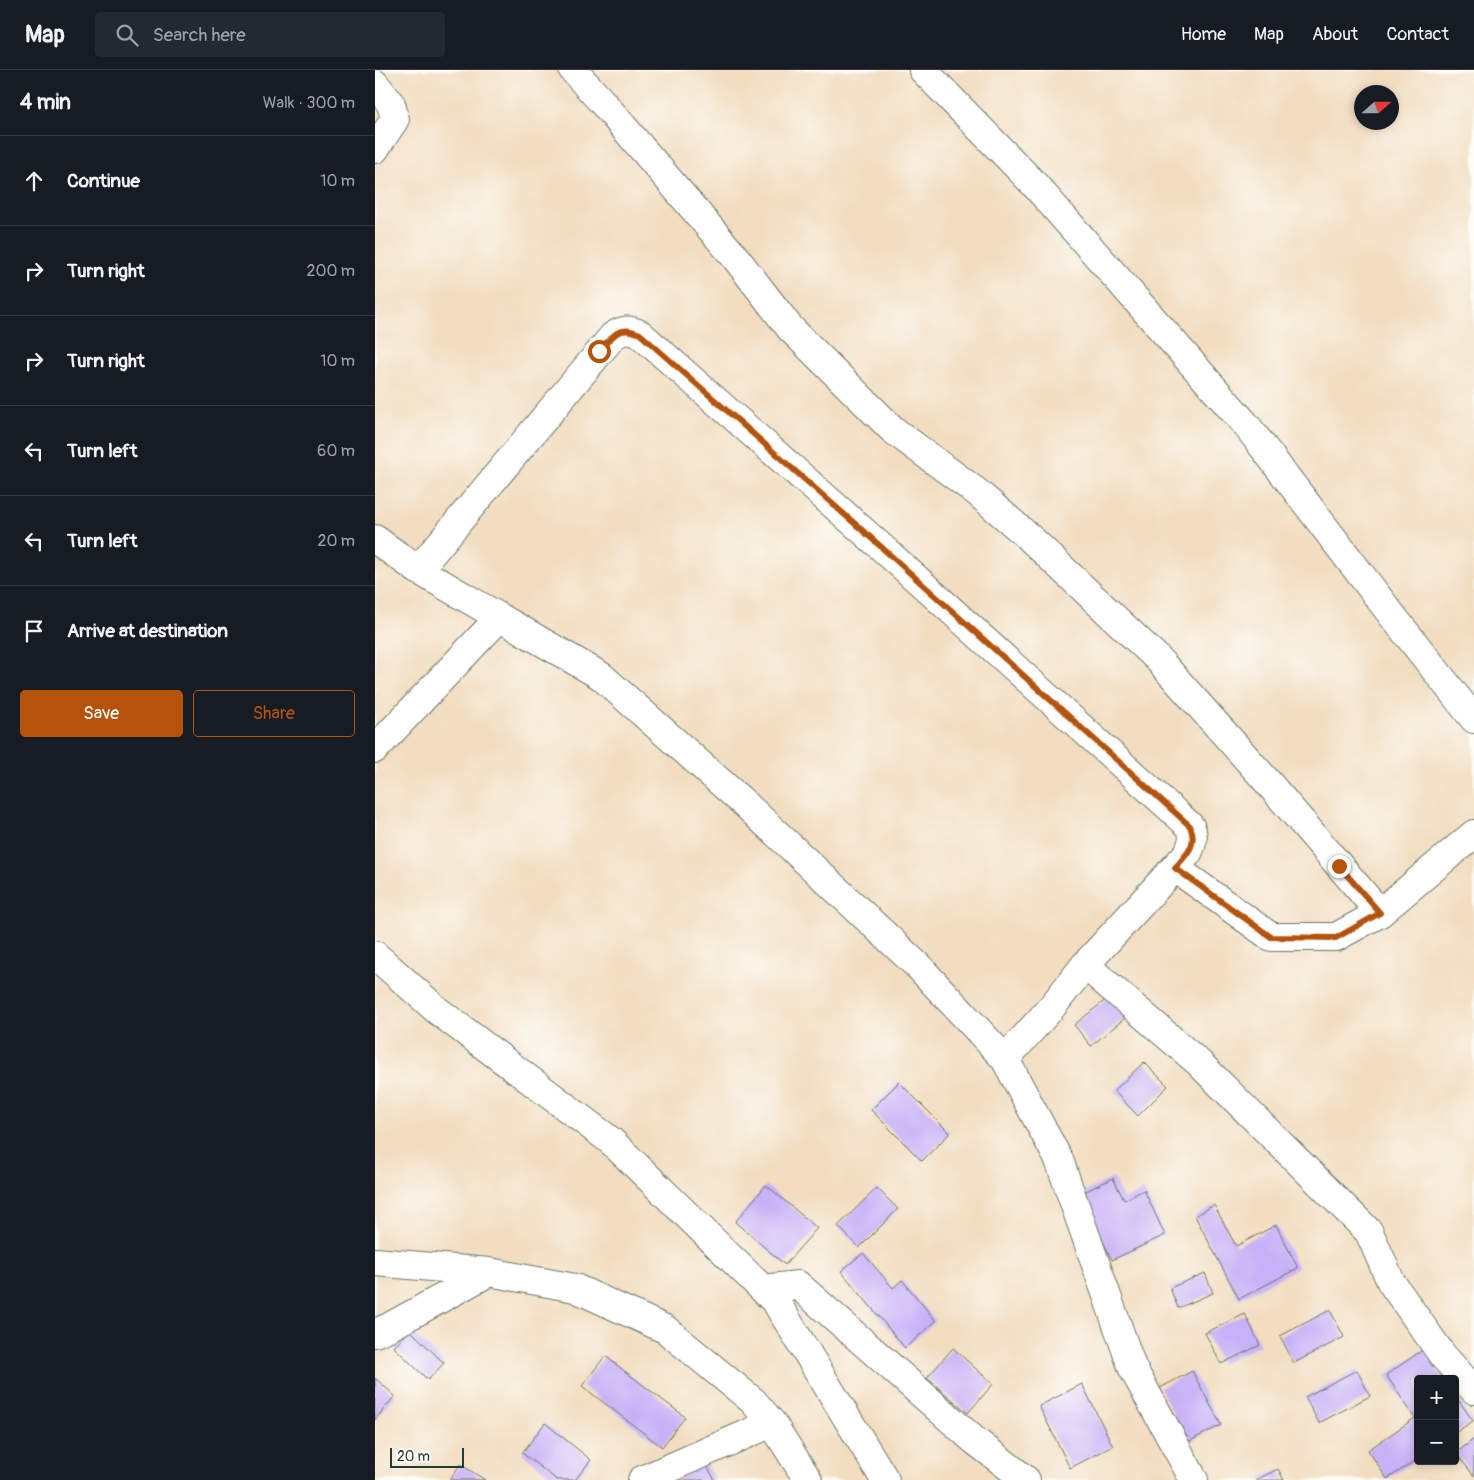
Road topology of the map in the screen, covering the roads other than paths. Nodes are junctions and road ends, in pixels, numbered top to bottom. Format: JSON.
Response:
{"nodes":[{"id":1,"x":573,"y":70,"type":"edge"},
{"id":2,"x":923,"y":70,"type":"edge"},
{"id":3,"x":375,"y":84,"type":"edge"},
{"id":4,"x":375,"y":149,"type":"edge"},
{"id":5,"x":375,"y":539,"type":"edge"},
{"id":6,"x":417,"y":570,"type":"junction"},
{"id":7,"x":499,"y":618,"type":"junction"},
{"id":8,"x":1474,"y":719,"type":"edge"},
{"id":9,"x":375,"y":749,"type":"edge"},
{"id":10,"x":1474,"y":834,"type":"edge"},
{"id":11,"x":1175,"y":868,"type":"junction"},
{"id":12,"x":1380,"y":913,"type":"junction"},
{"id":13,"x":375,"y":955,"type":"edge"},
{"id":14,"x":1085,"y":965,"type":"junction"},
{"id":15,"x":1005,"y":1059,"type":"junction"},
{"id":16,"x":375,"y":1262,"type":"edge"},
{"id":17,"x":489,"y":1272,"type":"junction"},
{"id":18,"x":763,"y":1288,"type":"junction"},
{"id":19,"x":375,"y":1333,"type":"edge"},
{"id":20,"x":1474,"y":1390,"type":"edge"},
{"id":21,"x":772,"y":1423,"type":"junction"},
{"id":22,"x":642,"y":1480,"type":"edge"},
{"id":23,"x":809,"y":1480,"type":"edge"},
{"id":24,"x":885,"y":1480,"type":"edge"},
{"id":25,"x":1026,"y":1480,"type":"edge"},
{"id":26,"x":1195,"y":1480,"type":"edge"}],
"edges":[{"from":1,"to":12,"type":"street"},
{"from":2,"to":8,"type":"street"},
{"from":3,"to":4,"type":"street"},
{"from":5,"to":6,"type":"street"},
{"from":6,"to":7,"type":"street"},
{"from":6,"to":11,"type":"street"},
{"from":7,"to":9,"type":"street"},
{"from":7,"to":15,"type":"street"},
{"from":10,"to":12,"type":"street"},
{"from":11,"to":12,"type":"street"},
{"from":11,"to":14,"type":"street"},
{"from":13,"to":18,"type":"street"},
{"from":14,"to":15,"type":"street"},
{"from":14,"to":20,"type":"street"},
{"from":15,"to":26,"type":"street"},
{"from":16,"to":17,"type":"street"},
{"from":17,"to":19,"type":"street"},
{"from":17,"to":21,"type":"street"},
{"from":18,"to":24,"type":"street"},
{"from":18,"to":25,"type":"street"},
{"from":21,"to":22,"type":"street"},
{"from":21,"to":23,"type":"street"}]}
